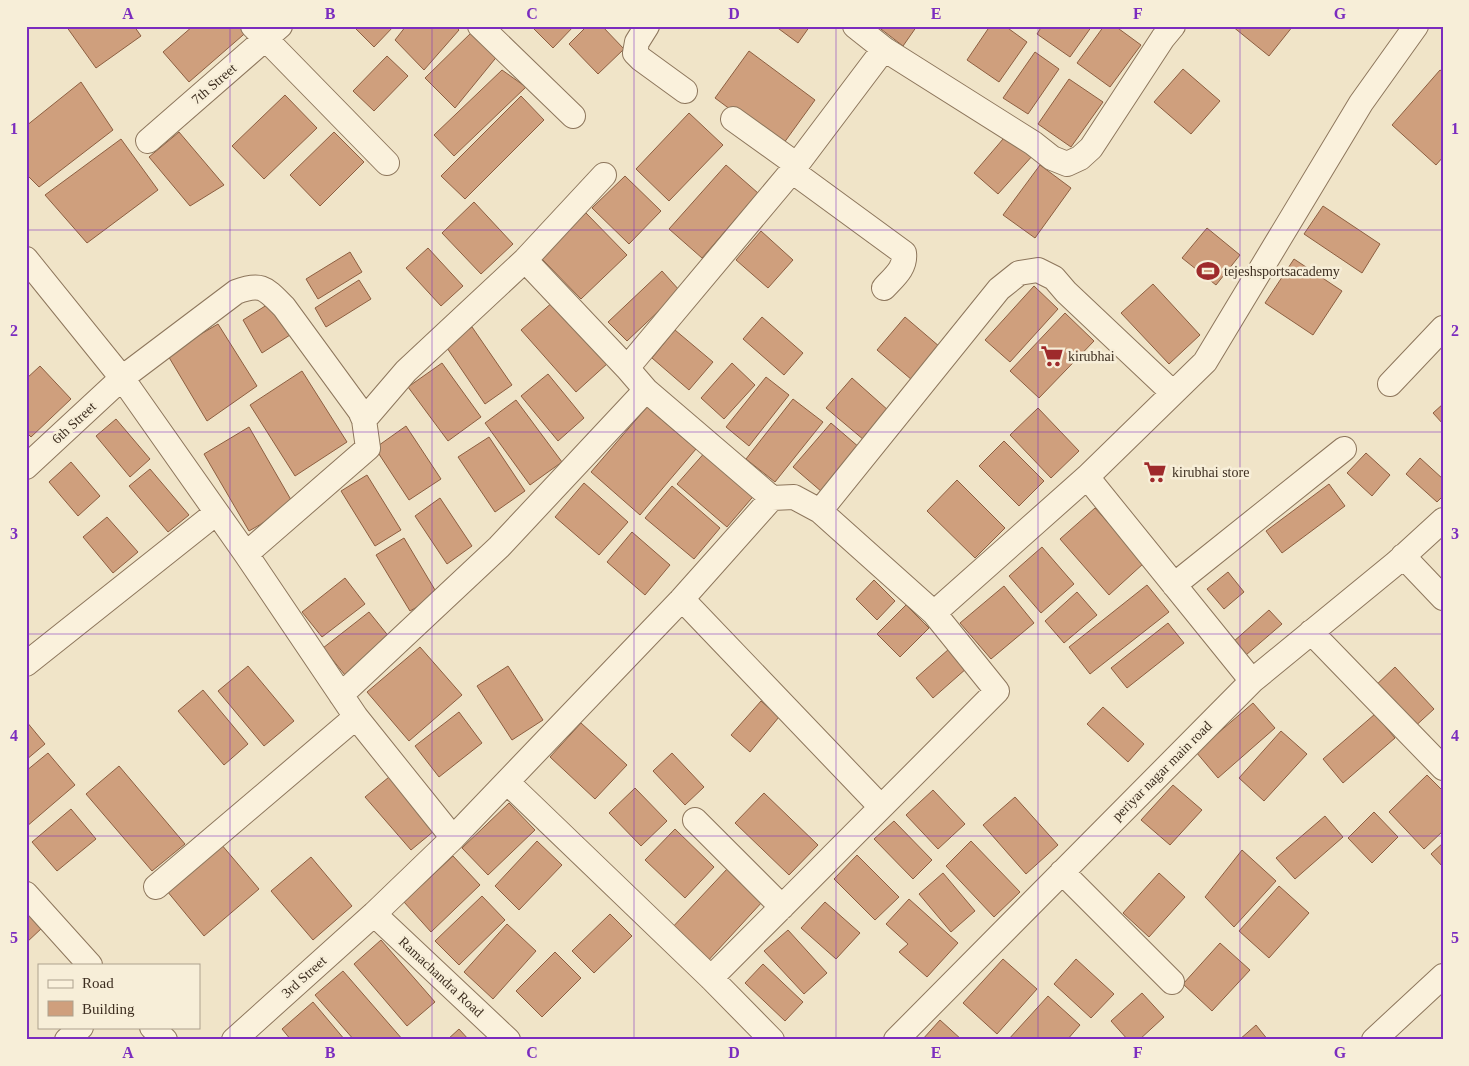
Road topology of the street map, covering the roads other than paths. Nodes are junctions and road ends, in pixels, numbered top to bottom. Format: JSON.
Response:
{"nodes":[{"id":1,"x":480,"y":26,"type":"edge"},
{"id":2,"x":647,"y":26,"type":"edge"},
{"id":3,"x":855,"y":26,"type":"edge"},
{"id":4,"x":1416,"y":26,"type":"edge"},
{"id":5,"x":1161,"y":30,"type":"edge"},
{"id":6,"x":267,"y":31,"type":"edge"},
{"id":7,"x":884,"y":49,"type":"junction"},
{"id":8,"x":685,"y":91,"type":"dead end"},
{"id":9,"x":573,"y":116,"type":"dead end"},
{"id":10,"x":733,"y":119,"type":"dead end"},
{"id":11,"x":148,"y":141,"type":"dead end"},
{"id":12,"x":387,"y":164,"type":"dead end"},
{"id":13,"x":794,"y":168,"type":"junction"},
{"id":14,"x":604,"y":175,"type":"dead end"},
{"id":15,"x":525,"y":260,"type":"junction"},
{"id":16,"x":27,"y":262,"type":"edge"},
{"id":17,"x":884,"y":288,"type":"dead end"},
{"id":18,"x":1443,"y":328,"type":"edge"},
{"id":19,"x":627,"y":368,"type":"junction"},
{"id":20,"x":122,"y":378,"type":"junction"},
{"id":21,"x":1390,"y":384,"type":"dead end"},
{"id":22,"x":646,"y":390,"type":"junction"},
{"id":23,"x":1173,"y":393,"type":"junction"},
{"id":24,"x":364,"y":420,"type":"junction"},
{"id":25,"x":1344,"y":449,"type":"dead end"},
{"id":26,"x":26,"y":468,"type":"edge"},
{"id":27,"x":1087,"y":477,"type":"junction"},
{"id":28,"x":772,"y":498,"type":"junction"},
{"id":29,"x":820,"y":511,"type":"junction"},
{"id":30,"x":216,"y":513,"type":"junction"},
{"id":31,"x":1443,"y":520,"type":"edge"},
{"id":32,"x":246,"y":554,"type":"junction"},
{"id":33,"x":1403,"y":556,"type":"junction"},
{"id":34,"x":1174,"y":585,"type":"junction"},
{"id":35,"x":1443,"y":598,"type":"edge"},
{"id":36,"x":682,"y":599,"type":"junction"},
{"id":37,"x":934,"y":613,"type":"junction"},
{"id":38,"x":1311,"y":632,"type":"junction"},
{"id":39,"x":26,"y":664,"type":"edge"},
{"id":40,"x":1252,"y":681,"type":"junction"},
{"id":41,"x":341,"y":695,"type":"junction"},
{"id":42,"x":356,"y":716,"type":"junction"},
{"id":43,"x":1443,"y":768,"type":"edge"},
{"id":44,"x":506,"y":782,"type":"junction"},
{"id":45,"x":881,"y":806,"type":"junction"},
{"id":46,"x":695,"y":820,"type":"dead end"},
{"id":47,"x":453,"y":838,"type":"junction"},
{"id":48,"x":1062,"y":872,"type":"junction"},
{"id":49,"x":156,"y":887,"type":"dead end"},
{"id":50,"x":26,"y":894,"type":"edge"},
{"id":51,"x":782,"y":907,"type":"junction"},
{"id":52,"x":374,"y":914,"type":"junction"},
{"id":53,"x":89,"y":964,"type":"edge"},
{"id":54,"x":711,"y":978,"type":"junction"},
{"id":55,"x":1442,"y":978,"type":"edge"},
{"id":56,"x":1172,"y":982,"type":"dead end"},
{"id":57,"x":80,"y":1028,"type":"edge"},
{"id":58,"x":153,"y":1028,"type":"edge"},
{"id":59,"x":67,"y":1040,"type":"edge"},
{"id":60,"x":165,"y":1040,"type":"edge"},
{"id":61,"x":234,"y":1040,"type":"edge"},
{"id":62,"x":508,"y":1040,"type":"edge"},
{"id":63,"x":772,"y":1040,"type":"edge"},
{"id":64,"x":896,"y":1040,"type":"edge"},
{"id":65,"x":1374,"y":1040,"type":"edge"}],
"edges":[{"from":1,"to":9,"type":"street"},
{"from":2,"to":8,"type":"street"},
{"from":3,"to":7,"type":"street"},
{"from":4,"to":23,"type":"street"},
{"from":5,"to":7,"type":"street"},
{"from":6,"to":11,"type":"street","name":"7th Street"},
{"from":6,"to":12,"type":"street"},
{"from":7,"to":13,"type":"street"},
{"from":10,"to":13,"type":"street"},
{"from":13,"to":17,"type":"street"},
{"from":13,"to":19,"type":"street"},
{"from":14,"to":15,"type":"street"},
{"from":15,"to":19,"type":"street"},
{"from":15,"to":24,"type":"street"},
{"from":16,"to":20,"type":"street"},
{"from":18,"to":21,"type":"street"},
{"from":19,"to":22,"type":"street"},
{"from":20,"to":24,"type":"street","name":"6th Street"},
{"from":20,"to":26,"type":"street","name":"6th Street"},
{"from":20,"to":30,"type":"street"},
{"from":22,"to":28,"type":"street"},
{"from":22,"to":41,"type":"street"},
{"from":23,"to":27,"type":"street"},
{"from":23,"to":29,"type":"street"},
{"from":24,"to":32,"type":"street"},
{"from":25,"to":34,"type":"street"},
{"from":27,"to":34,"type":"street"},
{"from":27,"to":37,"type":"street"},
{"from":28,"to":29,"type":"street"},
{"from":28,"to":36,"type":"street","name":"3rd Street"},
{"from":29,"to":37,"type":"street"},
{"from":30,"to":32,"type":"street"},
{"from":30,"to":39,"type":"street"},
{"from":31,"to":33,"type":"street","name":"periyar nagar main road"},
{"from":32,"to":41,"type":"street"},
{"from":33,"to":35,"type":"street"},
{"from":33,"to":38,"type":"street","name":"periyar nagar main road"},
{"from":34,"to":40,"type":"street"},
{"from":36,"to":44,"type":"street","name":"3rd Street"},
{"from":36,"to":45,"type":"street"},
{"from":37,"to":45,"type":"street"},
{"from":38,"to":40,"type":"street","name":"periyar nagar main road"},
{"from":38,"to":43,"type":"street"},
{"from":40,"to":48,"type":"street","name":"periyar nagar main road"},
{"from":41,"to":42,"type":"street"},
{"from":42,"to":47,"type":"street"},
{"from":42,"to":49,"type":"street"},
{"from":44,"to":47,"type":"street","name":"3rd Street"},
{"from":44,"to":54,"type":"street"},
{"from":45,"to":51,"type":"street"},
{"from":46,"to":51,"type":"street"},
{"from":47,"to":52,"type":"street","name":"3rd Street"},
{"from":48,"to":56,"type":"street"},
{"from":48,"to":64,"type":"street","name":"periyar nagar main road"},
{"from":50,"to":53,"type":"street"},
{"from":51,"to":54,"type":"street"},
{"from":52,"to":61,"type":"street","name":"3rd Street"},
{"from":52,"to":62,"type":"street","name":"Ramachandra Road"},
{"from":54,"to":63,"type":"street"},
{"from":55,"to":65,"type":"street"},
{"from":57,"to":59,"type":"street"},
{"from":58,"to":60,"type":"street"}]}
